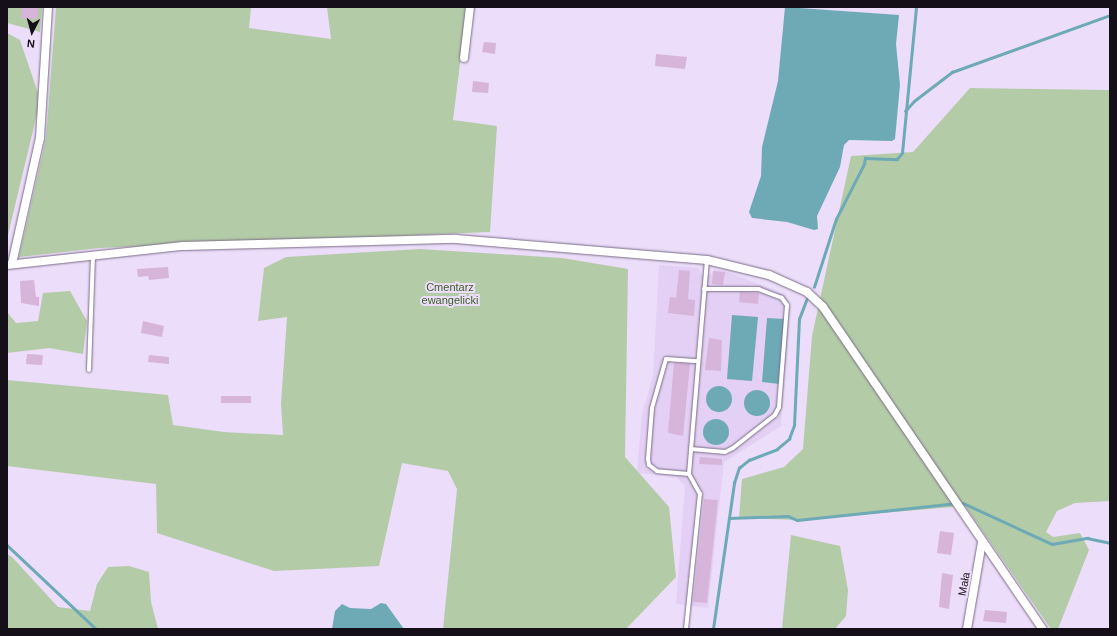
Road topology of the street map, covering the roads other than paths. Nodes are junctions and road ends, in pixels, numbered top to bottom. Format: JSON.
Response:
{"nodes":[{"id":1,"x":48,"y":7,"type":"edge"},
{"id":2,"x":470,"y":7,"type":"edge"},
{"id":3,"x":464,"y":58,"type":"dead end"},
{"id":4,"x":93,"y":257,"type":"junction"},
{"id":5,"x":707,"y":260,"type":"junction"},
{"id":6,"x":10,"y":265,"type":"edge"},
{"id":7,"x":704,"y":289,"type":"junction"},
{"id":8,"x":698,"y":361,"type":"junction"},
{"id":9,"x":89,"y":370,"type":"dead end"},
{"id":10,"x":691,"y":449,"type":"junction"},
{"id":11,"x":689,"y":474,"type":"junction"},
{"id":12,"x":982,"y":542,"type":"junction"},
{"id":13,"x":686,"y":629,"type":"edge"},
{"id":14,"x":967,"y":629,"type":"edge"},
{"id":15,"x":1043,"y":629,"type":"edge"}],
"edges":[{"from":1,"to":6,"type":"street"},
{"from":2,"to":3,"type":"street"},
{"from":4,"to":5,"type":"street"},
{"from":4,"to":6,"type":"street"},
{"from":4,"to":9,"type":"lane"},
{"from":5,"to":7,"type":"lane"},
{"from":5,"to":12,"type":"street"},
{"from":7,"to":8,"type":"lane"},
{"from":7,"to":10,"type":"lane"},
{"from":8,"to":10,"type":"lane"},
{"from":8,"to":11,"type":"lane"},
{"from":10,"to":11,"type":"lane"},
{"from":11,"to":13,"type":"lane"},
{"from":12,"to":14,"type":"street","name":"Mała"},
{"from":12,"to":15,"type":"street"}]}
